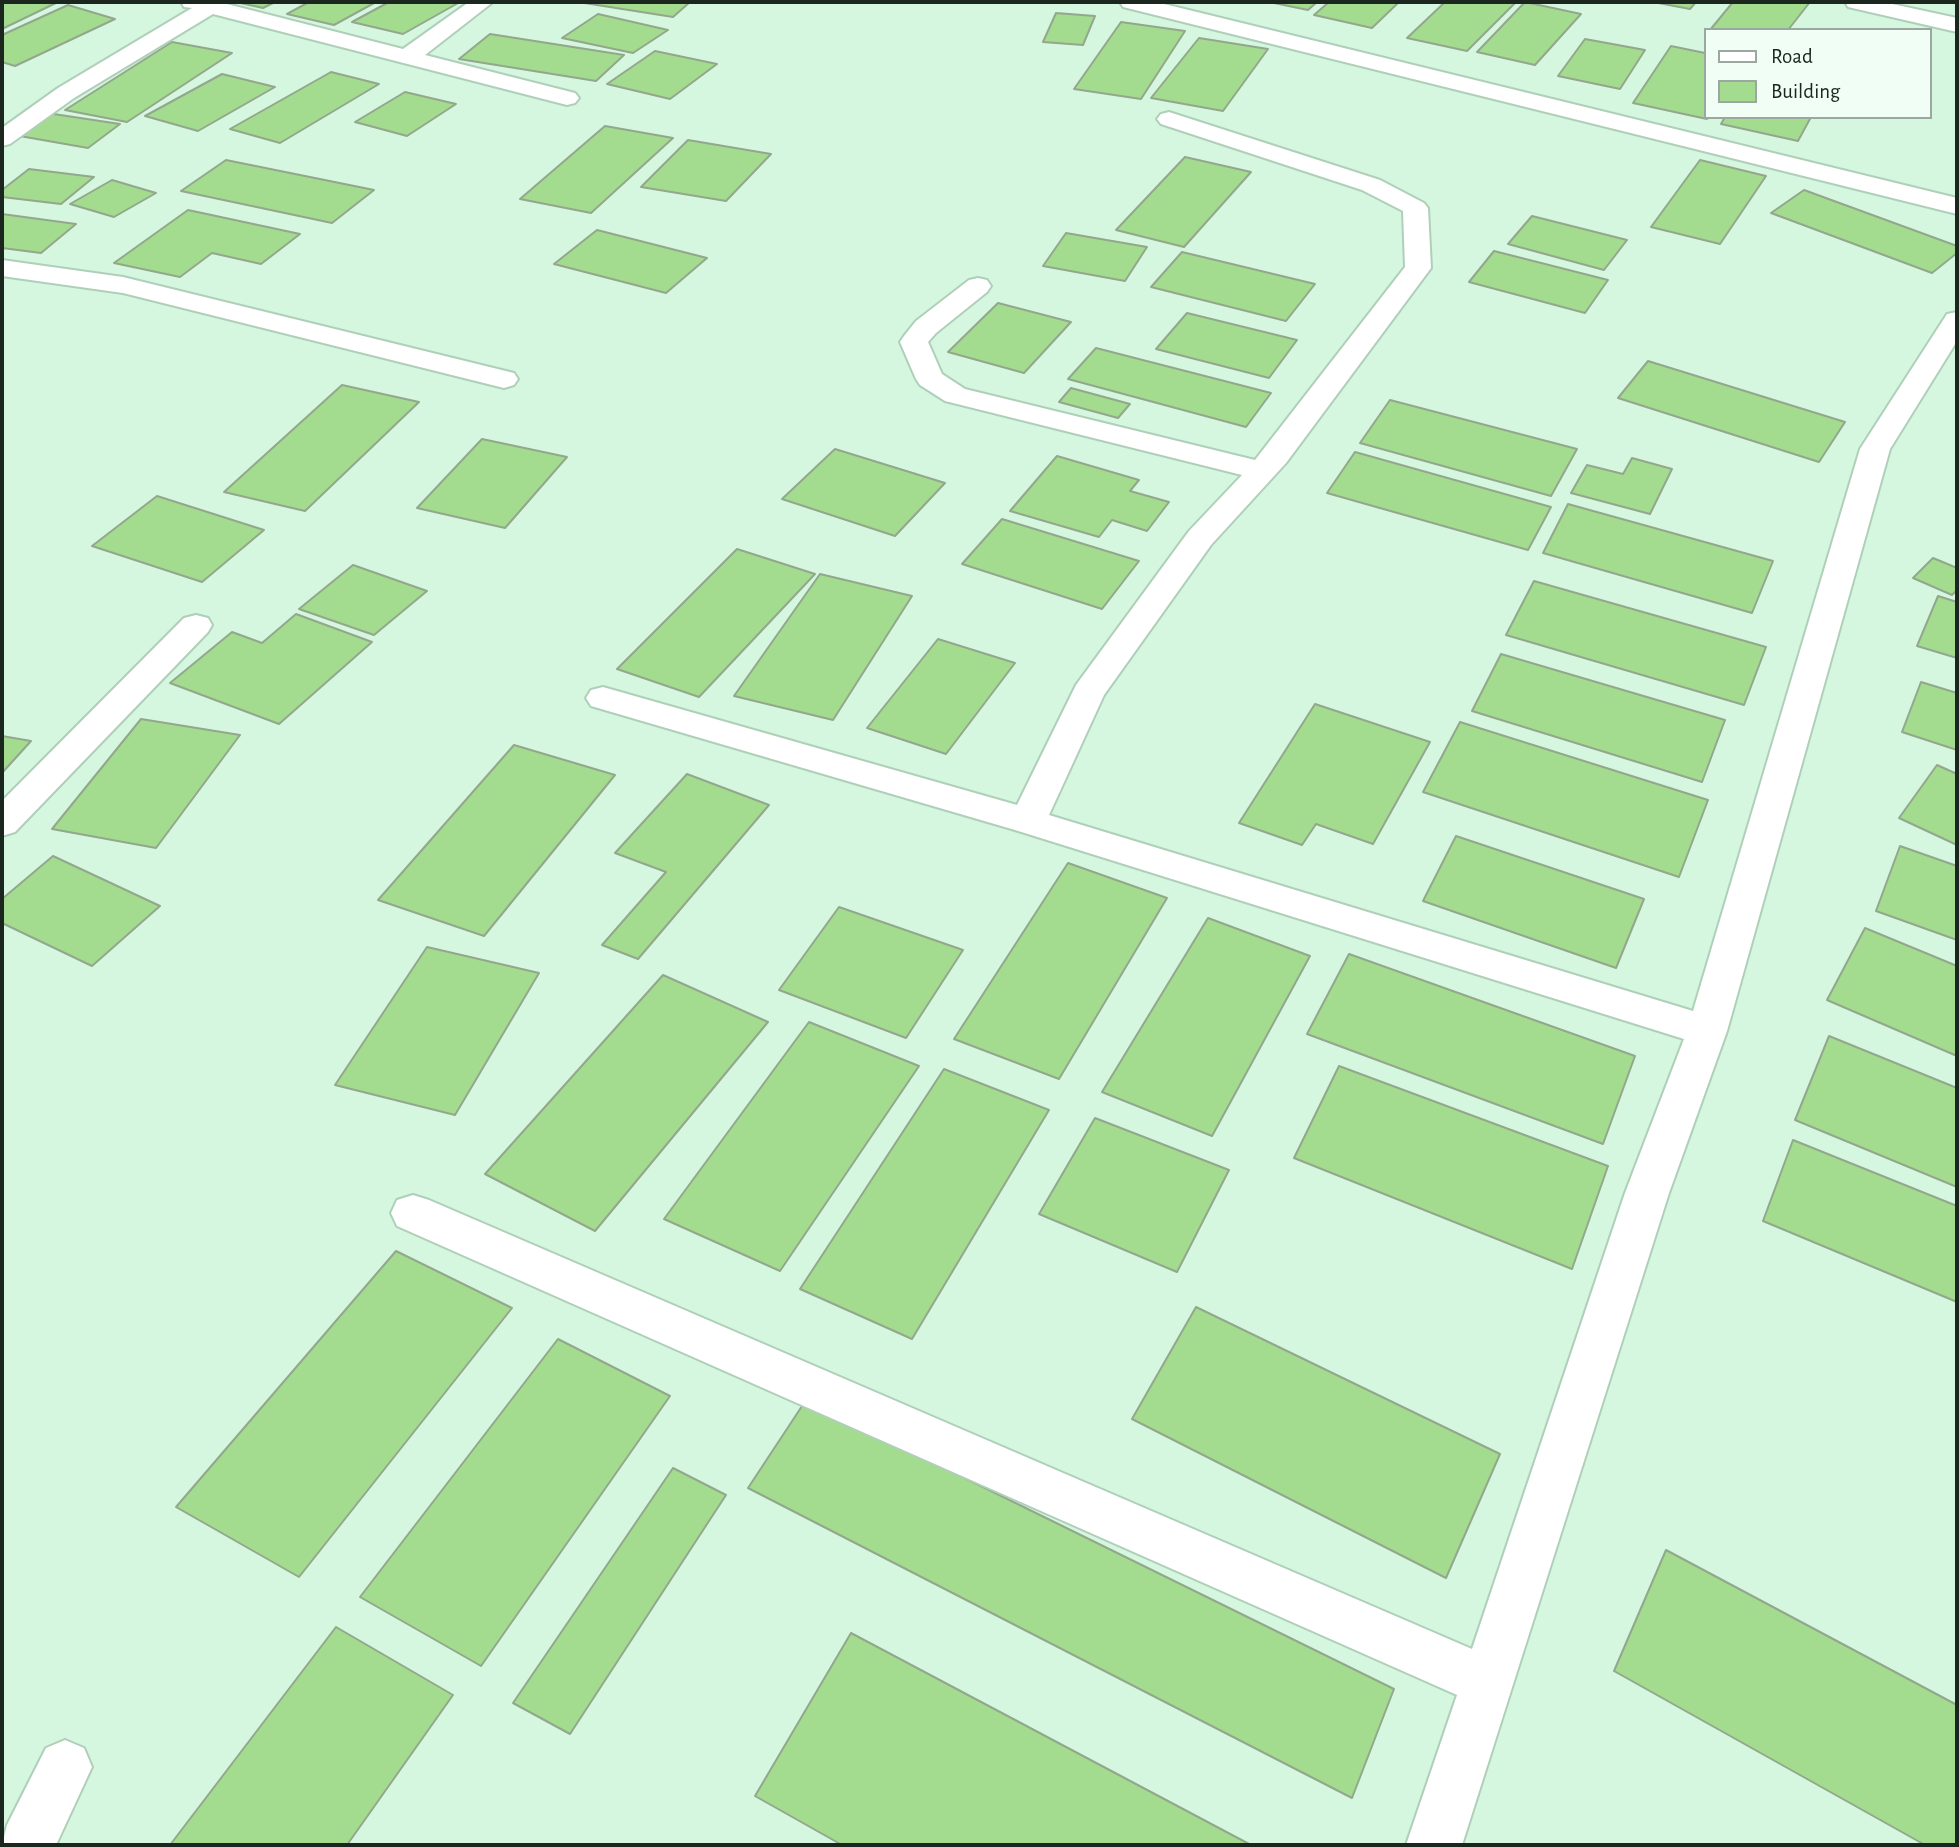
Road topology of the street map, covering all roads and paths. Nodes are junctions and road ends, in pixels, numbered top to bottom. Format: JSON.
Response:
{"nodes":[{"id":1,"x":482,"y":2,"type":"edge"},
{"id":2,"x":1130,"y":2,"type":"edge"},
{"id":3,"x":1856,"y":2,"type":"edge"},
{"id":4,"x":201,"y":4,"type":"edge"},
{"id":5,"x":1957,"y":25,"type":"edge"},
{"id":6,"x":406,"y":58,"type":"junction"},
{"id":7,"x":567,"y":98,"type":"dead end"},
{"id":8,"x":1169,"y":119,"type":"dead end"},
{"id":9,"x":2,"y":139,"type":"edge"},
{"id":10,"x":1957,"y":206,"type":"edge"},
{"id":11,"x":2,"y":268,"type":"edge"},
{"id":12,"x":978,"y":286,"type":"dead end"},
{"id":13,"x":1957,"y":320,"type":"edge"},
{"id":14,"x":504,"y":379,"type":"dead end"},
{"id":15,"x":1262,"y":471,"type":"junction"},
{"id":16,"x":196,"y":625,"type":"dead end"},
{"id":17,"x":603,"y":698,"type":"dead end"},
{"id":18,"x":1028,"y":821,"type":"junction"},
{"id":19,"x":2,"y":823,"type":"edge"},
{"id":20,"x":1707,"y":1031,"type":"junction"},
{"id":21,"x":413,"y":1213,"type":"dead end"},
{"id":22,"x":1487,"y":1682,"type":"junction"},
{"id":23,"x":65,"y":1767,"type":"dead end"},
{"id":24,"x":27,"y":1845,"type":"edge"},
{"id":25,"x":1434,"y":1845,"type":"edge"}],
"edges":[{"from":1,"to":6,"type":"street"},
{"from":2,"to":10,"type":"street"},
{"from":3,"to":5,"type":"street"},
{"from":4,"to":6,"type":"street"},
{"from":4,"to":9,"type":"street"},
{"from":6,"to":7,"type":"street"},
{"from":8,"to":15,"type":"street"},
{"from":11,"to":14,"type":"street"},
{"from":12,"to":15,"type":"street"},
{"from":13,"to":20,"type":"street"},
{"from":15,"to":18,"type":"street"},
{"from":16,"to":19,"type":"street"},
{"from":17,"to":18,"type":"street"},
{"from":18,"to":20,"type":"street"},
{"from":20,"to":22,"type":"street"},
{"from":21,"to":22,"type":"street"},
{"from":22,"to":25,"type":"street"},
{"from":23,"to":24,"type":"street"}]}
